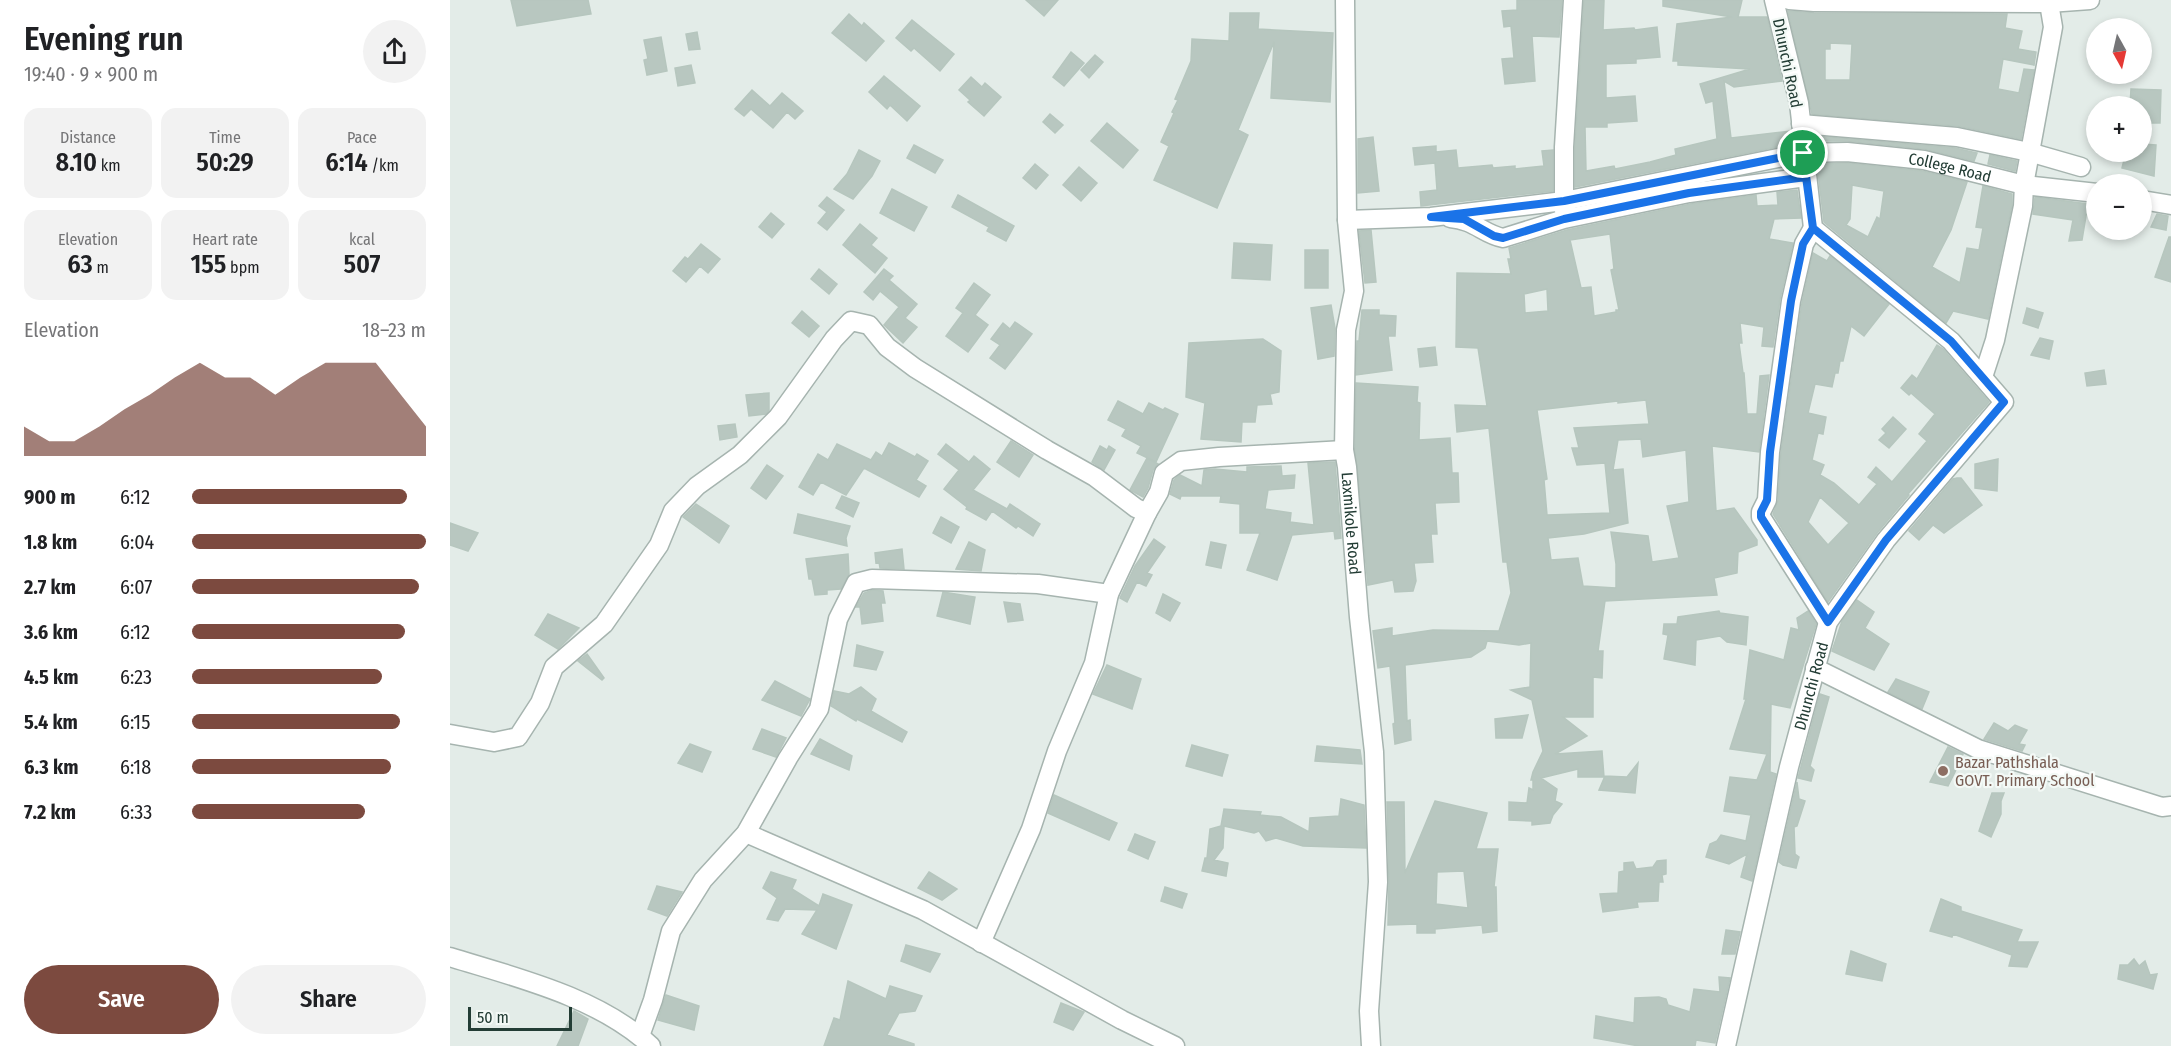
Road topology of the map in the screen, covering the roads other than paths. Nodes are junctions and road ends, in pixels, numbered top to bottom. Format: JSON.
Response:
{"nodes":[{"id":1,"x":1345,"y":0,"type":"edge"},
{"id":2,"x":1573,"y":0,"type":"edge"},
{"id":3,"x":1774,"y":0,"type":"edge"},
{"id":4,"x":1789,"y":0,"type":"edge"},
{"id":5,"x":2090,"y":0,"type":"edge"},
{"id":6,"x":2049,"y":3,"type":"junction"},
{"id":7,"x":1801,"y":124,"type":"junction"},
{"id":8,"x":2029,"y":152,"type":"junction"},
{"id":9,"x":1803,"y":153,"type":"junction"},
{"id":10,"x":2081,"y":167,"type":"dead end"},
{"id":11,"x":1806,"y":177,"type":"junction"},
{"id":12,"x":2024,"y":185,"type":"junction"},
{"id":13,"x":2086,"y":192,"type":"edge"},
{"id":14,"x":2152,"y":202,"type":"edge"},
{"id":15,"x":2171,"y":205,"type":"edge"},
{"id":16,"x":1564,"y":210,"type":"junction"},
{"id":17,"x":1431,"y":217,"type":"junction"},
{"id":18,"x":1347,"y":220,"type":"junction"},
{"id":19,"x":1813,"y":228,"type":"junction"},
{"id":20,"x":1983,"y":377,"type":"junction"},
{"id":21,"x":1344,"y":450,"type":"junction"},
{"id":22,"x":1147,"y":513,"type":"junction"},
{"id":23,"x":1109,"y":594,"type":"junction"},
{"id":24,"x":1828,"y":622,"type":"junction"},
{"id":25,"x":1815,"y":668,"type":"junction"},
{"id":26,"x":450,"y":734,"type":"edge"},
{"id":27,"x":2171,"y":806,"type":"edge"},
{"id":28,"x":746,"y":833,"type":"junction"},
{"id":29,"x":981,"y":943,"type":"junction"},
{"id":30,"x":450,"y":957,"type":"edge"},
{"id":31,"x":646,"y":1041,"type":"edge"},
{"id":32,"x":1174,"y":1046,"type":"edge"},
{"id":33,"x":1371,"y":1046,"type":"edge"},
{"id":34,"x":1726,"y":1046,"type":"edge"}],
"edges":[{"from":1,"to":18,"type":"street","name":"Laxmikole Road"},
{"from":2,"to":16,"type":"street"},
{"from":3,"to":7,"type":"street","name":"Dhunchi Road"},
{"from":4,"to":6,"type":"street"},
{"from":5,"to":6,"type":"street"},
{"from":6,"to":8,"type":"street"},
{"from":7,"to":8,"type":"street"},
{"from":7,"to":9,"type":"street","name":"Dhunchi Road"},
{"from":8,"to":10,"type":"street"},
{"from":8,"to":12,"type":"street"},
{"from":9,"to":11,"type":"street","name":"Dhunchi Road"},
{"from":9,"to":12,"type":"street","name":"College Road"},
{"from":9,"to":16,"type":"street","name":"College Road"},
{"from":11,"to":16,"type":"street"},
{"from":11,"to":19,"type":"street","name":"Dhunchi Road"},
{"from":12,"to":13,"type":"street","name":"College Road"},
{"from":12,"to":20,"type":"street"},
{"from":14,"to":15,"type":"street"},
{"from":16,"to":17,"type":"street"},
{"from":16,"to":17,"type":"street"},
{"from":17,"to":18,"type":"street"},
{"from":18,"to":21,"type":"street","name":"Laxmikole Road"},
{"from":19,"to":20,"type":"street","name":"Dhunchi Road"},
{"from":19,"to":24,"type":"street"},
{"from":20,"to":24,"type":"street","name":"Dhunchi Road"},
{"from":21,"to":22,"type":"street"},
{"from":21,"to":33,"type":"street","name":"Laxmikole Road"},
{"from":22,"to":23,"type":"street"},
{"from":22,"to":26,"type":"street"},
{"from":23,"to":28,"type":"street"},
{"from":23,"to":29,"type":"street"},
{"from":24,"to":25,"type":"street","name":"Dhunchi Road"},
{"from":25,"to":27,"type":"street"},
{"from":25,"to":34,"type":"street","name":"Dhunchi Road"},
{"from":28,"to":29,"type":"street"},
{"from":28,"to":31,"type":"street"},
{"from":29,"to":32,"type":"street"},
{"from":30,"to":31,"type":"street"}]}
